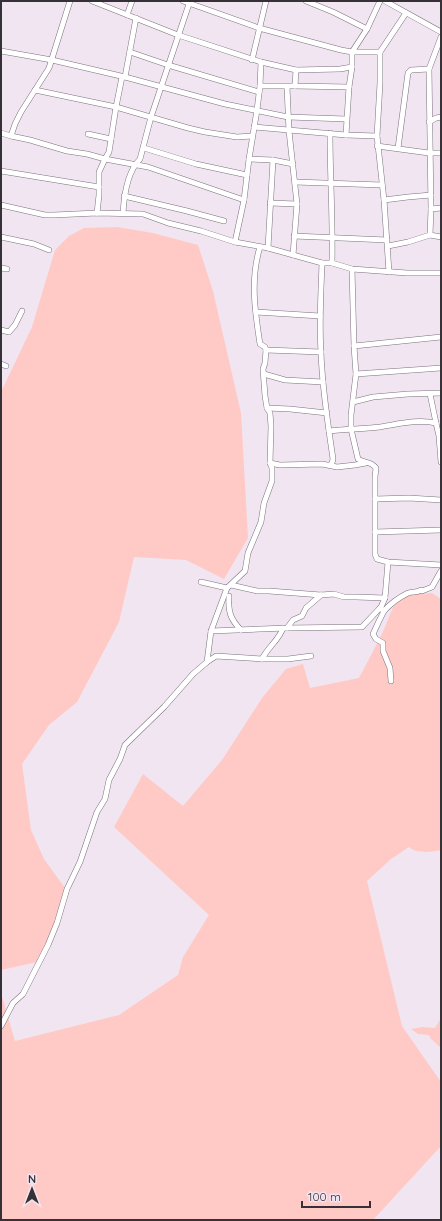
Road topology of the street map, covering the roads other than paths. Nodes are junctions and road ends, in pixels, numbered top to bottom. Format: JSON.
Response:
{"nodes":[{"id":1,"x":70,"y":1,"type":"edge"},
{"id":2,"x":92,"y":1,"type":"edge"},
{"id":3,"x":132,"y":1,"type":"edge"},
{"id":4,"x":183,"y":1,"type":"edge"},
{"id":5,"x":266,"y":1,"type":"edge"},
{"id":6,"x":306,"y":1,"type":"edge"},
{"id":7,"x":380,"y":1,"type":"edge"},
{"id":8,"x":385,"y":1,"type":"edge"},
{"id":9,"x":190,"y":2,"type":"edge"},
{"id":10,"x":406,"y":13,"type":"junction"},
{"id":11,"x":127,"y":15,"type":"junction"},
{"id":12,"x":136,"y":18,"type":"junction"},
{"id":13,"x":259,"y":28,"type":"junction"},
{"id":14,"x":367,"y":29,"type":"junction"},
{"id":15,"x":441,"y":32,"type":"edge"},
{"id":16,"x":178,"y":35,"type":"junction"},
{"id":17,"x":441,"y":37,"type":"edge"},
{"id":18,"x":1,"y":51,"type":"edge"},
{"id":19,"x":130,"y":52,"type":"junction"},
{"id":20,"x":352,"y":52,"type":"junction"},
{"id":21,"x":380,"y":52,"type":"junction"},
{"id":22,"x":52,"y":60,"type":"junction"},
{"id":23,"x":252,"y":60,"type":"junction"},
{"id":24,"x":261,"y":62,"type":"junction"},
{"id":25,"x":168,"y":65,"type":"junction"},
{"id":26,"x":352,"y":67,"type":"junction"},
{"id":27,"x":429,"y":68,"type":"junction"},
{"id":28,"x":296,"y":70,"type":"junction"},
{"id":29,"x":124,"y":77,"type":"junction"},
{"id":30,"x":295,"y":86,"type":"junction"},
{"id":31,"x":287,"y":87,"type":"junction"},
{"id":32,"x":349,"y":87,"type":"junction"},
{"id":33,"x":162,"y":88,"type":"junction"},
{"id":34,"x":259,"y":89,"type":"junction"},
{"id":35,"x":35,"y":90,"type":"junction"},
{"id":36,"x":116,"y":107,"type":"junction"},
{"id":37,"x":257,"y":110,"type":"junction"},
{"id":38,"x":151,"y":117,"type":"junction"},
{"id":39,"x":288,"y":117,"type":"junction"},
{"id":40,"x":441,"y":117,"type":"edge"},
{"id":41,"x":346,"y":119,"type":"junction"},
{"id":42,"x":429,"y":122,"type":"junction"},
{"id":43,"x":254,"y":127,"type":"junction"},
{"id":44,"x":289,"y":131,"type":"junction"},
{"id":45,"x":1,"y":132,"type":"edge"},
{"id":46,"x":330,"y":133,"type":"junction"},
{"id":47,"x":88,"y":134,"type":"dead end"},
{"id":48,"x":346,"y":135,"type":"junction"},
{"id":49,"x":11,"y":136,"type":"junction"},
{"id":50,"x":252,"y":136,"type":"junction"},
{"id":51,"x":377,"y":136,"type":"junction"},
{"id":52,"x":111,"y":139,"type":"junction"},
{"id":53,"x":377,"y":146,"type":"junction"},
{"id":54,"x":144,"y":148,"type":"junction"},
{"id":55,"x":398,"y":148,"type":"junction"},
{"id":56,"x":429,"y":153,"type":"junction"},
{"id":57,"x":441,"y":153,"type":"edge"},
{"id":58,"x":105,"y":159,"type":"junction"},
{"id":59,"x":248,"y":159,"type":"junction"},
{"id":60,"x":273,"y":160,"type":"junction"},
{"id":61,"x":135,"y":164,"type":"junction"},
{"id":62,"x":293,"y":164,"type":"junction"},
{"id":63,"x":1,"y":171,"type":"edge"},
{"id":64,"x":247,"y":175,"type":"junction"},
{"id":65,"x":295,"y":182,"type":"junction"},
{"id":66,"x":330,"y":184,"type":"junction"},
{"id":67,"x":382,"y":185,"type":"junction"},
{"id":68,"x":99,"y":187,"type":"junction"},
{"id":69,"x":431,"y":195,"type":"junction"},
{"id":70,"x":124,"y":196,"type":"junction"},
{"id":71,"x":244,"y":200,"type":"junction"},
{"id":72,"x":384,"y":200,"type":"junction"},
{"id":73,"x":270,"y":203,"type":"junction"},
{"id":74,"x":297,"y":204,"type":"junction"},
{"id":75,"x":1,"y":205,"type":"edge"},
{"id":76,"x":431,"y":208,"type":"junction"},
{"id":77,"x":441,"y":208,"type":"edge"},
{"id":78,"x":97,"y":212,"type":"junction"},
{"id":79,"x":123,"y":213,"type":"junction"},
{"id":80,"x":224,"y":221,"type":"dead end"},
{"id":81,"x":430,"y":235,"type":"junction"},
{"id":82,"x":294,"y":236,"type":"junction"},
{"id":83,"x":1,"y":237,"type":"edge"},
{"id":84,"x":332,"y":237,"type":"junction"},
{"id":85,"x":441,"y":237,"type":"edge"},
{"id":86,"x":387,"y":240,"type":"junction"},
{"id":87,"x":235,"y":242,"type":"junction"},
{"id":88,"x":388,"y":246,"type":"junction"},
{"id":89,"x":260,"y":247,"type":"junction"},
{"id":90,"x":268,"y":248,"type":"junction"},
{"id":91,"x":49,"y":250,"type":"dead end"},
{"id":92,"x":294,"y":255,"type":"junction"},
{"id":93,"x":322,"y":262,"type":"junction"},
{"id":94,"x":332,"y":263,"type":"junction"},
{"id":95,"x":352,"y":269,"type":"junction"},
{"id":96,"x":389,"y":272,"type":"junction"},
{"id":97,"x":441,"y":273,"type":"edge"},
{"id":98,"x":22,"y":311,"type":"dead end"},
{"id":99,"x":256,"y":312,"type":"junction"},
{"id":100,"x":320,"y":316,"type":"junction"},
{"id":101,"x":1,"y":330,"type":"edge"},
{"id":102,"x":441,"y":337,"type":"edge"},
{"id":103,"x":354,"y":346,"type":"junction"},
{"id":104,"x":266,"y":350,"type":"junction"},
{"id":105,"x":321,"y":352,"type":"junction"},
{"id":106,"x":441,"y":368,"type":"edge"},
{"id":107,"x":264,"y":374,"type":"junction"},
{"id":108,"x":356,"y":374,"type":"junction"},
{"id":109,"x":323,"y":382,"type":"junction"},
{"id":110,"x":441,"y":393,"type":"edge"},
{"id":111,"x":430,"y":394,"type":"junction"},
{"id":112,"x":353,"y":402,"type":"junction"},
{"id":113,"x":267,"y":408,"type":"junction"},
{"id":114,"x":327,"y":412,"type":"junction"},
{"id":115,"x":436,"y":423,"type":"junction"},
{"id":116,"x":351,"y":429,"type":"junction"},
{"id":117,"x":329,"y":431,"type":"junction"},
{"id":118,"x":440,"y":436,"type":"edge"},
{"id":119,"x":367,"y":462,"type":"junction"},
{"id":120,"x":441,"y":462,"type":"edge"},
{"id":121,"x":270,"y":463,"type":"junction"},
{"id":122,"x":330,"y":465,"type":"junction"},
{"id":123,"x":376,"y":499,"type":"junction"},
{"id":124,"x":441,"y":500,"type":"edge"},
{"id":125,"x":441,"y":530,"type":"edge"},
{"id":126,"x":375,"y":532,"type":"junction"},
{"id":127,"x":388,"y":562,"type":"junction"},
{"id":128,"x":441,"y":565,"type":"edge"},
{"id":129,"x":441,"y":571,"type":"edge"},
{"id":130,"x":201,"y":582,"type":"dead end"},
{"id":131,"x":231,"y":586,"type":"junction"},
{"id":132,"x":321,"y":595,"type":"junction"},
{"id":133,"x":229,"y":596,"type":"junction"},
{"id":134,"x":385,"y":598,"type":"junction"},
{"id":135,"x":222,"y":602,"type":"junction"},
{"id":136,"x":382,"y":610,"type":"junction"},
{"id":137,"x":285,"y":628,"type":"junction"},
{"id":138,"x":240,"y":630,"type":"junction"},
{"id":139,"x":211,"y":631,"type":"junction"},
{"id":140,"x":311,"y":656,"type":"dead end"},
{"id":141,"x":262,"y":660,"type":"junction"},
{"id":142,"x":207,"y":662,"type":"junction"},
{"id":143,"x":391,"y":681,"type":"dead end"},
{"id":144,"x":1,"y":1026,"type":"edge"}],
"edges":[{"from":1,"to":22,"type":"street"},
{"from":2,"to":11,"type":"street"},
{"from":3,"to":11,"type":"street"},
{"from":4,"to":9,"type":"street"},
{"from":5,"to":13,"type":"street"},
{"from":6,"to":14,"type":"street"},
{"from":7,"to":14,"type":"street"},
{"from":8,"to":10,"type":"street"},
{"from":9,"to":13,"type":"street"},
{"from":9,"to":16,"type":"street"},
{"from":10,"to":15,"type":"street"},
{"from":10,"to":21,"type":"street"},
{"from":11,"to":12,"type":"street"},
{"from":12,"to":16,"type":"street"},
{"from":12,"to":19,"type":"street"},
{"from":13,"to":20,"type":"street"},
{"from":13,"to":23,"type":"street"},
{"from":14,"to":20,"type":"street"},
{"from":16,"to":23,"type":"street"},
{"from":16,"to":25,"type":"street"},
{"from":17,"to":27,"type":"street"},
{"from":18,"to":22,"type":"street"},
{"from":19,"to":25,"type":"street"},
{"from":19,"to":29,"type":"street"},
{"from":20,"to":21,"type":"street"},
{"from":20,"to":26,"type":"street"},
{"from":21,"to":51,"type":"street"},
{"from":22,"to":29,"type":"street"},
{"from":22,"to":35,"type":"street"},
{"from":23,"to":24,"type":"street"},
{"from":24,"to":28,"type":"street"},
{"from":24,"to":34,"type":"street"},
{"from":25,"to":33,"type":"street"},
{"from":25,"to":34,"type":"street"},
{"from":26,"to":28,"type":"street"},
{"from":26,"to":32,"type":"street"},
{"from":27,"to":42,"type":"street"},
{"from":27,"to":55,"type":"street"},
{"from":28,"to":30,"type":"street"},
{"from":29,"to":33,"type":"street"},
{"from":29,"to":36,"type":"street"},
{"from":30,"to":31,"type":"street"},
{"from":30,"to":32,"type":"street"},
{"from":31,"to":34,"type":"street"},
{"from":31,"to":39,"type":"street"},
{"from":32,"to":41,"type":"street"},
{"from":33,"to":37,"type":"street"},
{"from":33,"to":38,"type":"street"},
{"from":34,"to":37,"type":"street"},
{"from":35,"to":36,"type":"street"},
{"from":35,"to":49,"type":"street"},
{"from":36,"to":38,"type":"street"},
{"from":36,"to":52,"type":"street"},
{"from":37,"to":39,"type":"street"},
{"from":37,"to":43,"type":"street"},
{"from":38,"to":50,"type":"street"},
{"from":38,"to":54,"type":"street"},
{"from":39,"to":41,"type":"street"},
{"from":39,"to":44,"type":"street"},
{"from":40,"to":42,"type":"street"},
{"from":41,"to":48,"type":"street"},
{"from":42,"to":56,"type":"street"},
{"from":43,"to":44,"type":"street"},
{"from":43,"to":50,"type":"street"},
{"from":44,"to":46,"type":"street"},
{"from":44,"to":62,"type":"street"},
{"from":45,"to":49,"type":"street"},
{"from":46,"to":48,"type":"street"},
{"from":46,"to":66,"type":"street"},
{"from":47,"to":52,"type":"street"},
{"from":48,"to":51,"type":"street"},
{"from":49,"to":58,"type":"street"},
{"from":50,"to":59,"type":"street"},
{"from":51,"to":53,"type":"street"},
{"from":52,"to":58,"type":"street"},
{"from":53,"to":55,"type":"street"},
{"from":53,"to":67,"type":"street"},
{"from":54,"to":61,"type":"street"},
{"from":54,"to":64,"type":"street"},
{"from":55,"to":56,"type":"street"},
{"from":56,"to":57,"type":"street"},
{"from":56,"to":69,"type":"street"},
{"from":58,"to":61,"type":"street"},
{"from":58,"to":68,"type":"street"},
{"from":59,"to":60,"type":"street"},
{"from":59,"to":64,"type":"street"},
{"from":60,"to":62,"type":"street"},
{"from":60,"to":73,"type":"street"},
{"from":61,"to":70,"type":"street"},
{"from":61,"to":71,"type":"street"},
{"from":62,"to":65,"type":"street"},
{"from":63,"to":68,"type":"street"},
{"from":64,"to":71,"type":"street"},
{"from":65,"to":66,"type":"street"},
{"from":65,"to":74,"type":"street"},
{"from":66,"to":67,"type":"street"},
{"from":66,"to":84,"type":"street"},
{"from":67,"to":72,"type":"street"},
{"from":68,"to":78,"type":"street"},
{"from":69,"to":72,"type":"street"},
{"from":69,"to":76,"type":"street"},
{"from":70,"to":79,"type":"street"},
{"from":70,"to":80,"type":"street"},
{"from":71,"to":87,"type":"street"},
{"from":72,"to":86,"type":"street"},
{"from":73,"to":74,"type":"street"},
{"from":73,"to":90,"type":"street"},
{"from":74,"to":82,"type":"street"},
{"from":75,"to":78,"type":"street"},
{"from":76,"to":77,"type":"street"},
{"from":76,"to":81,"type":"street"},
{"from":78,"to":79,"type":"street"},
{"from":79,"to":87,"type":"street"},
{"from":81,"to":85,"type":"street"},
{"from":81,"to":88,"type":"street"},
{"from":82,"to":84,"type":"street"},
{"from":82,"to":92,"type":"street"},
{"from":83,"to":91,"type":"street"},
{"from":84,"to":86,"type":"street"},
{"from":84,"to":94,"type":"street"},
{"from":86,"to":88,"type":"street"},
{"from":87,"to":89,"type":"street"},
{"from":88,"to":96,"type":"street"},
{"from":89,"to":90,"type":"street"},
{"from":89,"to":99,"type":"street"},
{"from":90,"to":92,"type":"street"},
{"from":92,"to":93,"type":"street"},
{"from":93,"to":94,"type":"street"},
{"from":93,"to":100,"type":"street"},
{"from":94,"to":95,"type":"street"},
{"from":95,"to":96,"type":"street"},
{"from":95,"to":103,"type":"street"},
{"from":96,"to":97,"type":"street"},
{"from":98,"to":101,"type":"street"},
{"from":99,"to":100,"type":"street"},
{"from":99,"to":104,"type":"street"},
{"from":100,"to":105,"type":"street"},
{"from":102,"to":103,"type":"street"},
{"from":103,"to":108,"type":"street"},
{"from":104,"to":105,"type":"street"},
{"from":104,"to":107,"type":"street"},
{"from":105,"to":109,"type":"street"},
{"from":106,"to":108,"type":"street"},
{"from":107,"to":109,"type":"street"},
{"from":107,"to":113,"type":"street"},
{"from":108,"to":112,"type":"street"},
{"from":109,"to":114,"type":"street"},
{"from":110,"to":111,"type":"street"},
{"from":111,"to":112,"type":"street"},
{"from":111,"to":115,"type":"street"},
{"from":112,"to":116,"type":"street"},
{"from":113,"to":114,"type":"street"},
{"from":113,"to":121,"type":"street"},
{"from":114,"to":117,"type":"street"},
{"from":115,"to":116,"type":"street"},
{"from":115,"to":118,"type":"street"},
{"from":116,"to":117,"type":"street"},
{"from":116,"to":119,"type":"street"},
{"from":117,"to":122,"type":"street"},
{"from":118,"to":120,"type":"street"},
{"from":119,"to":122,"type":"street"},
{"from":119,"to":123,"type":"street"},
{"from":121,"to":122,"type":"street"},
{"from":121,"to":131,"type":"street"},
{"from":123,"to":124,"type":"street"},
{"from":123,"to":126,"type":"street"},
{"from":125,"to":126,"type":"street"},
{"from":126,"to":127,"type":"street"},
{"from":127,"to":128,"type":"street"},
{"from":127,"to":134,"type":"street"},
{"from":129,"to":136,"type":"street"},
{"from":130,"to":131,"type":"street"},
{"from":131,"to":132,"type":"street"},
{"from":131,"to":133,"type":"street"},
{"from":131,"to":135,"type":"street"},
{"from":132,"to":134,"type":"street"},
{"from":132,"to":137,"type":"street"},
{"from":133,"to":135,"type":"street"},
{"from":133,"to":138,"type":"street"},
{"from":134,"to":136,"type":"street"},
{"from":135,"to":139,"type":"street"},
{"from":136,"to":137,"type":"street"},
{"from":136,"to":143,"type":"street"},
{"from":137,"to":138,"type":"street"},
{"from":137,"to":141,"type":"street"},
{"from":138,"to":139,"type":"street"},
{"from":139,"to":142,"type":"street"},
{"from":140,"to":141,"type":"street"},
{"from":141,"to":142,"type":"street"},
{"from":142,"to":144,"type":"street"}]}
